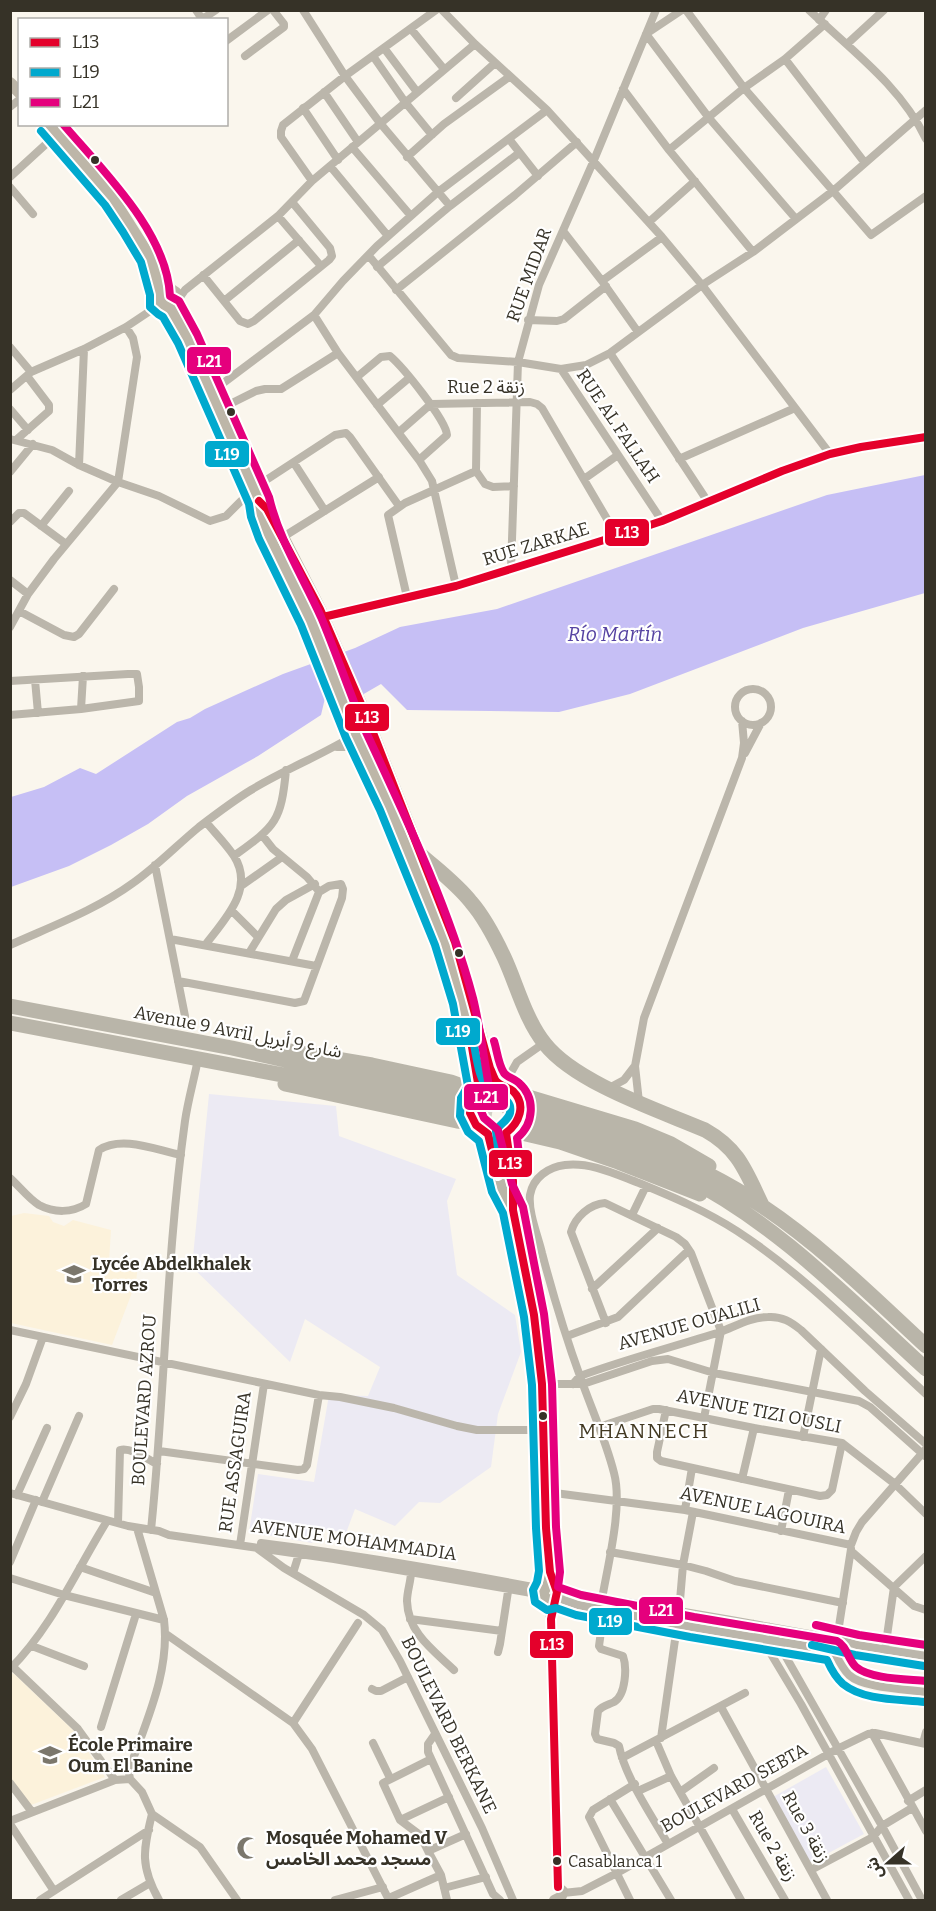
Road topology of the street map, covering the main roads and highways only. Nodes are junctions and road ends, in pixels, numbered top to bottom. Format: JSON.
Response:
{"nodes":[{"id":1,"x":53,"y":129,"type":"edge"},
{"id":2,"x":259,"y":501,"type":"junction"},
{"id":3,"x":421,"y":855,"type":"junction"},
{"id":4,"x":10,"y":1006,"type":"edge"},
{"id":5,"x":10,"y":1023,"type":"edge"},
{"id":6,"x":232,"y":1048,"type":"junction"},
{"id":7,"x":232,"y":1064,"type":"junction"},
{"id":8,"x":506,"y":1087,"type":"junction"},
{"id":9,"x":478,"y":1090,"type":"junction"},
{"id":10,"x":474,"y":1123,"type":"junction"},
{"id":11,"x":508,"y":1132,"type":"junction"},
{"id":12,"x":733,"y":1187,"type":"junction"},
{"id":13,"x":762,"y":1205,"type":"junction"},
{"id":14,"x":743,"y":1213,"type":"junction"},
{"id":15,"x":926,"y":1346,"type":"edge"},
{"id":16,"x":926,"y":1369,"type":"edge"}],
"edges":[{"from":1,"to":2,"type":"main road"},
{"from":2,"to":3,"type":"main road"},
{"from":2,"to":9,"type":"main road"},
{"from":3,"to":8,"type":"main road"},
{"from":3,"to":13,"type":"highway"},
{"from":4,"to":6,"type":"highway","name":"Avenue 9 Avril شارع 9 أبريل"},
{"from":5,"to":7,"type":"highway","name":"Avenue 9 Avril شارع 9 أبريل"},
{"from":6,"to":7,"type":"highway","name":"Avenue 9 Avril شارع 9 أبريل"},
{"from":6,"to":9,"type":"highway"},
{"from":7,"to":10,"type":"highway"},
{"from":8,"to":9,"type":"main road"},
{"from":8,"to":11,"type":"main road"},
{"from":8,"to":12,"type":"highway"},
{"from":9,"to":10,"type":"main road"},
{"from":10,"to":11,"type":"main road"},
{"from":11,"to":14,"type":"highway"},
{"from":12,"to":13,"type":"highway"},
{"from":12,"to":14,"type":"highway"},
{"from":13,"to":15,"type":"highway"},
{"from":14,"to":16,"type":"highway"}]}
